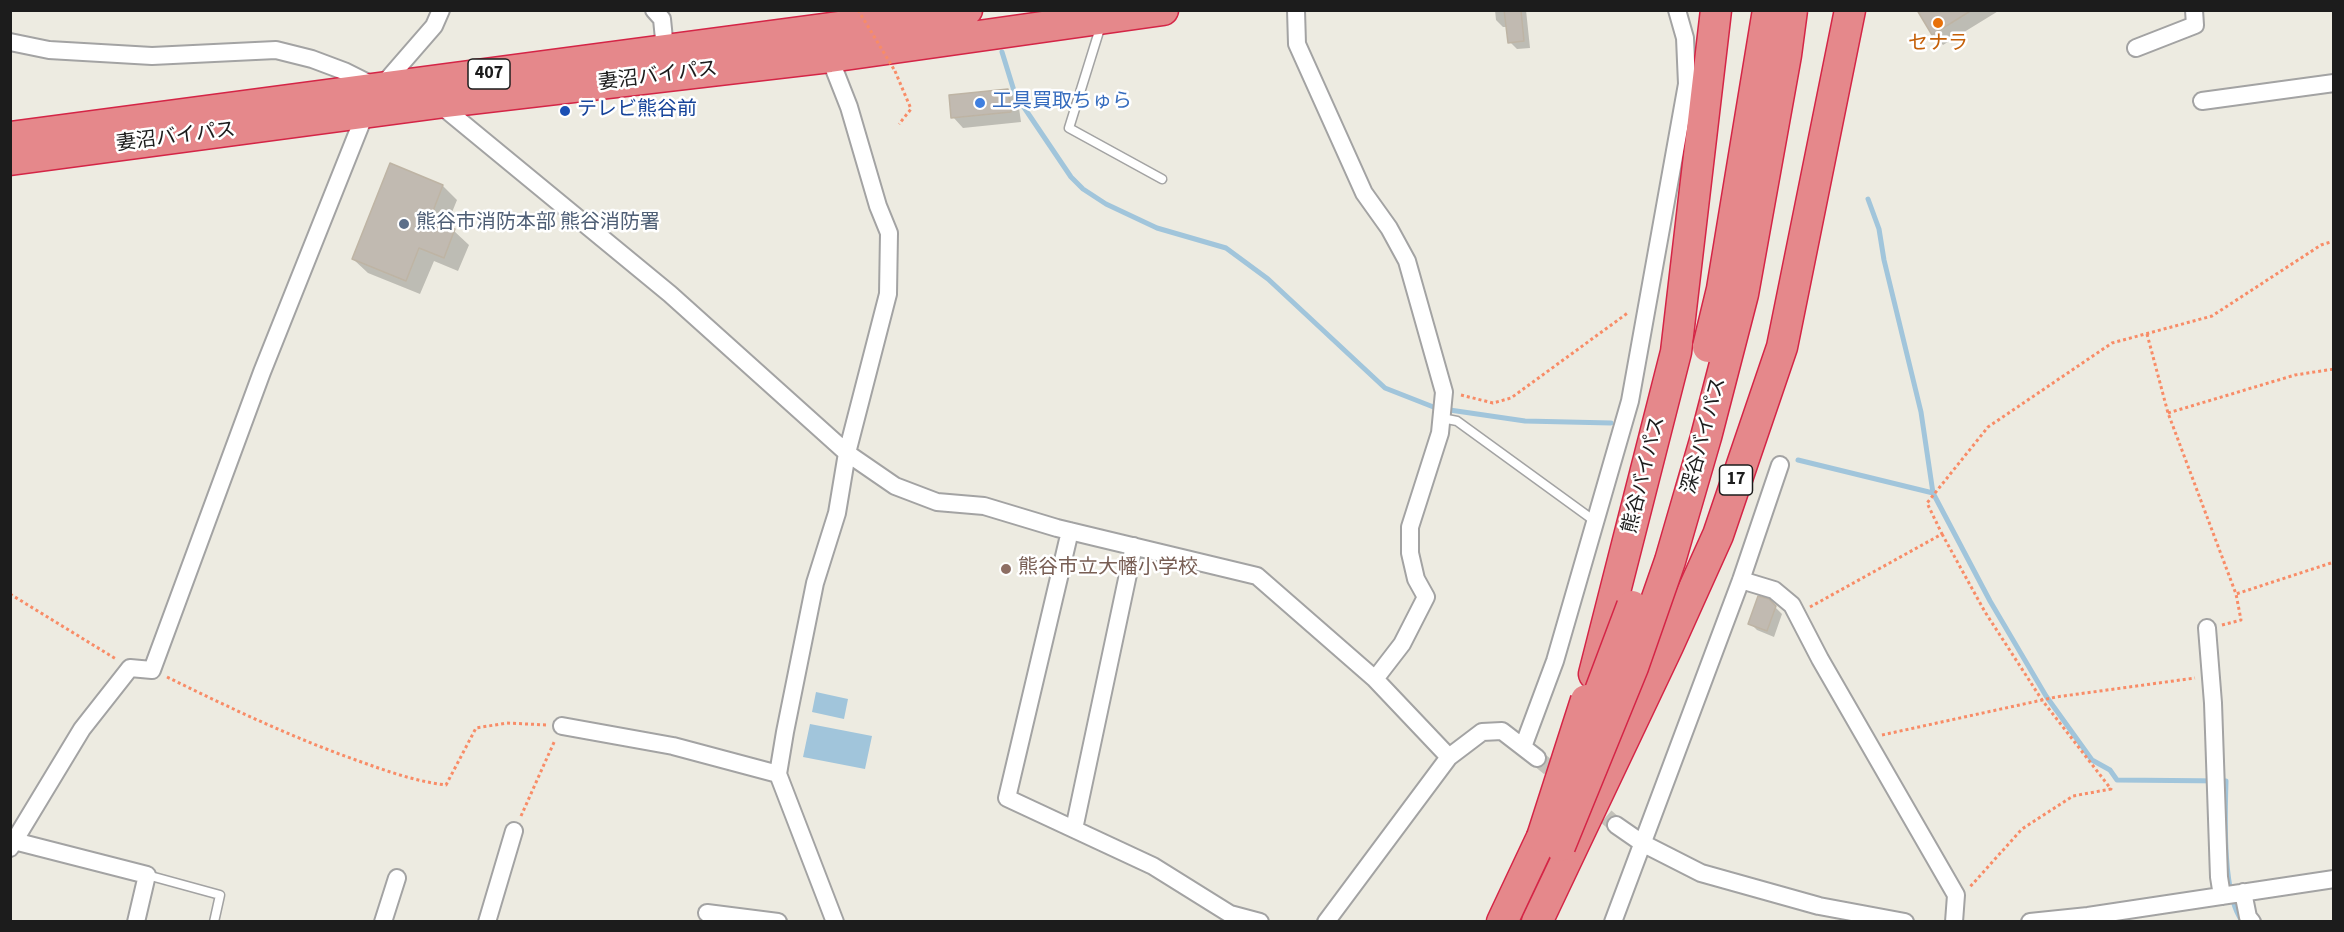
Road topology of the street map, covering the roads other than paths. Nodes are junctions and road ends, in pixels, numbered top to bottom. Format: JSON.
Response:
{"nodes":[{"id":1,"x":441,"y":10,"type":"edge"},
{"id":2,"x":654,"y":10,"type":"edge"},
{"id":3,"x":967,"y":10,"type":"edge"},
{"id":4,"x":1163,"y":10,"type":"edge"},
{"id":5,"x":1296,"y":10,"type":"edge"},
{"id":6,"x":1677,"y":10,"type":"edge"},
{"id":7,"x":1695,"y":10,"type":"edge"},
{"id":8,"x":1716,"y":10,"type":"edge"},
{"id":9,"x":1768,"y":10,"type":"edge"},
{"id":10,"x":1792,"y":10,"type":"edge"},
{"id":11,"x":1850,"y":10,"type":"edge"},
{"id":12,"x":2194,"y":10,"type":"edge"},
{"id":13,"x":1103,"y":19,"type":"junction"},
{"id":14,"x":814,"y":30,"type":"junction"},
{"id":15,"x":10,"y":42,"type":"edge"},
{"id":16,"x":2136,"y":48,"type":"dead end"},
{"id":17,"x":665,"y":49,"type":"junction"},
{"id":18,"x":830,"y":57,"type":"junction"},
{"id":19,"x":1711,"y":58,"type":"junction"},
{"id":20,"x":2334,"y":83,"type":"edge"},
{"id":21,"x":2202,"y":101,"type":"dead end"},
{"id":22,"x":438,"y":103,"type":"junction"},
{"id":23,"x":379,"y":104,"type":"junction"},
{"id":24,"x":10,"y":137,"type":"edge"},
{"id":25,"x":10,"y":160,"type":"edge"},
{"id":26,"x":1162,"y":179,"type":"dead end"},
{"id":27,"x":1442,"y":417,"type":"junction"},
{"id":28,"x":847,"y":453,"type":"junction"},
{"id":29,"x":1780,"y":465,"type":"dead end"},
{"id":30,"x":1596,"y":522,"type":"junction"},
{"id":31,"x":1070,"y":531,"type":"junction"},
{"id":32,"x":1134,"y":546,"type":"junction"},
{"id":33,"x":1741,"y":580,"type":"junction"},
{"id":34,"x":2207,"y":628,"type":"road end"},
{"id":35,"x":1375,"y":679,"type":"junction"},
{"id":36,"x":562,"y":726,"type":"road end"},
{"id":37,"x":1523,"y":747,"type":"junction"},
{"id":38,"x":1449,"y":757,"type":"junction"},
{"id":39,"x":1537,"y":758,"type":"tunnel mouth"},
{"id":40,"x":778,"y":774,"type":"junction"},
{"id":41,"x":1616,"y":825,"type":"tunnel mouth"},
{"id":42,"x":1074,"y":829,"type":"junction"},
{"id":43,"x":514,"y":831,"type":"road end"},
{"id":44,"x":1551,"y":842,"type":"junction"},
{"id":45,"x":1641,"y":843,"type":"junction"},
{"id":46,"x":12,"y":845,"type":"edge"},
{"id":47,"x":147,"y":875,"type":"junction"},
{"id":48,"x":397,"y":878,"type":"dead end"},
{"id":49,"x":2334,"y":879,"type":"edge"},
{"id":50,"x":2243,"y":892,"type":"junction"},
{"id":51,"x":2223,"y":895,"type":"junction"},
{"id":52,"x":707,"y":913,"type":"dead end"},
{"id":53,"x":136,"y":921,"type":"edge"},
{"id":54,"x":214,"y":921,"type":"edge"},
{"id":55,"x":383,"y":921,"type":"edge"},
{"id":56,"x":487,"y":921,"type":"edge"},
{"id":57,"x":778,"y":921,"type":"edge"},
{"id":58,"x":835,"y":921,"type":"edge"},
{"id":59,"x":1260,"y":921,"type":"edge"},
{"id":60,"x":1326,"y":921,"type":"edge"},
{"id":61,"x":1502,"y":921,"type":"edge"},
{"id":62,"x":1525,"y":921,"type":"edge"},
{"id":63,"x":1537,"y":921,"type":"edge"},
{"id":64,"x":1613,"y":921,"type":"edge"},
{"id":65,"x":1905,"y":921,"type":"edge"},
{"id":66,"x":1954,"y":921,"type":"edge"},
{"id":67,"x":2030,"y":921,"type":"edge"},
{"id":68,"x":2252,"y":921,"type":"edge"}],
"edges":[{"from":1,"to":23,"type":"street"},
{"from":2,"to":17,"type":"street"},
{"from":3,"to":14,"type":"highway","name":"妻沼バイパス","number":"407"},
{"from":4,"to":13,"type":"highway","name":"妻沼バイパス","number":"407"},
{"from":5,"to":27,"type":"street"},
{"from":6,"to":30,"type":"street"},
{"from":7,"to":19,"type":"highway"},
{"from":8,"to":19,"type":"highway","name":"熊谷バイパス","number":"17"},
{"from":9,"to":44,"type":"highway","name":"深谷バイパス","number":"17","bridge":true},
{"from":10,"to":44,"type":"highway","name":"深谷バイパス","number":"17","bridge":true},
{"from":11,"to":63,"type":"highway","number":"17"},
{"from":12,"to":16,"type":"street"},
{"from":13,"to":18,"type":"highway","name":"妻沼バイパス","number":"407"},
{"from":13,"to":26,"type":"lane"},
{"from":14,"to":17,"type":"highway","name":"妻沼バイパス","number":"407"},
{"from":14,"to":18,"type":"street"},
{"from":15,"to":23,"type":"street"},
{"from":17,"to":23,"type":"highway","name":"妻沼バイパス","number":"407"},
{"from":18,"to":22,"type":"highway","name":"妻沼バイパス","number":"407"},
{"from":18,"to":28,"type":"street"},
{"from":19,"to":44,"type":"highway","name":"熊谷バイパス","number":"17","bridge":true},
{"from":20,"to":21,"type":"street"},
{"from":22,"to":23,"type":"highway","name":"妻沼バイパス","number":"407"},
{"from":22,"to":28,"type":"street"},
{"from":23,"to":24,"type":"highway","name":"妻沼バイパス","number":"407"},
{"from":23,"to":25,"type":"highway","name":"妻沼バイパス","number":"407"},
{"from":23,"to":46,"type":"street"},
{"from":27,"to":30,"type":"lane"},
{"from":27,"to":35,"type":"street"},
{"from":28,"to":31,"type":"street"},
{"from":28,"to":40,"type":"street"},
{"from":29,"to":33,"type":"street"},
{"from":30,"to":37,"type":"street"},
{"from":31,"to":32,"type":"street"},
{"from":31,"to":42,"type":"street"},
{"from":32,"to":35,"type":"street"},
{"from":32,"to":42,"type":"street"},
{"from":33,"to":45,"type":"street"},
{"from":33,"to":66,"type":"street"},
{"from":34,"to":51,"type":"street"},
{"from":35,"to":38,"type":"street"},
{"from":36,"to":40,"type":"street"},
{"from":37,"to":38,"type":"street"},
{"from":37,"to":39,"type":"street"},
{"from":38,"to":60,"type":"street"},
{"from":40,"to":58,"type":"street"},
{"from":41,"to":45,"type":"street"},
{"from":42,"to":59,"type":"street"},
{"from":43,"to":56,"type":"street"},
{"from":44,"to":61,"type":"highway","name":"熊谷バイパス","number":"17"},
{"from":44,"to":62,"type":"highway","name":"熊谷バイパス","number":"17"},
{"from":45,"to":64,"type":"street"},
{"from":45,"to":65,"type":"street"},
{"from":46,"to":47,"type":"street"},
{"from":47,"to":53,"type":"street"},
{"from":47,"to":54,"type":"lane"},
{"from":48,"to":55,"type":"street"},
{"from":49,"to":50,"type":"street"},
{"from":50,"to":51,"type":"street"},
{"from":50,"to":68,"type":"street"},
{"from":51,"to":67,"type":"street"},
{"from":52,"to":57,"type":"street"}]}
